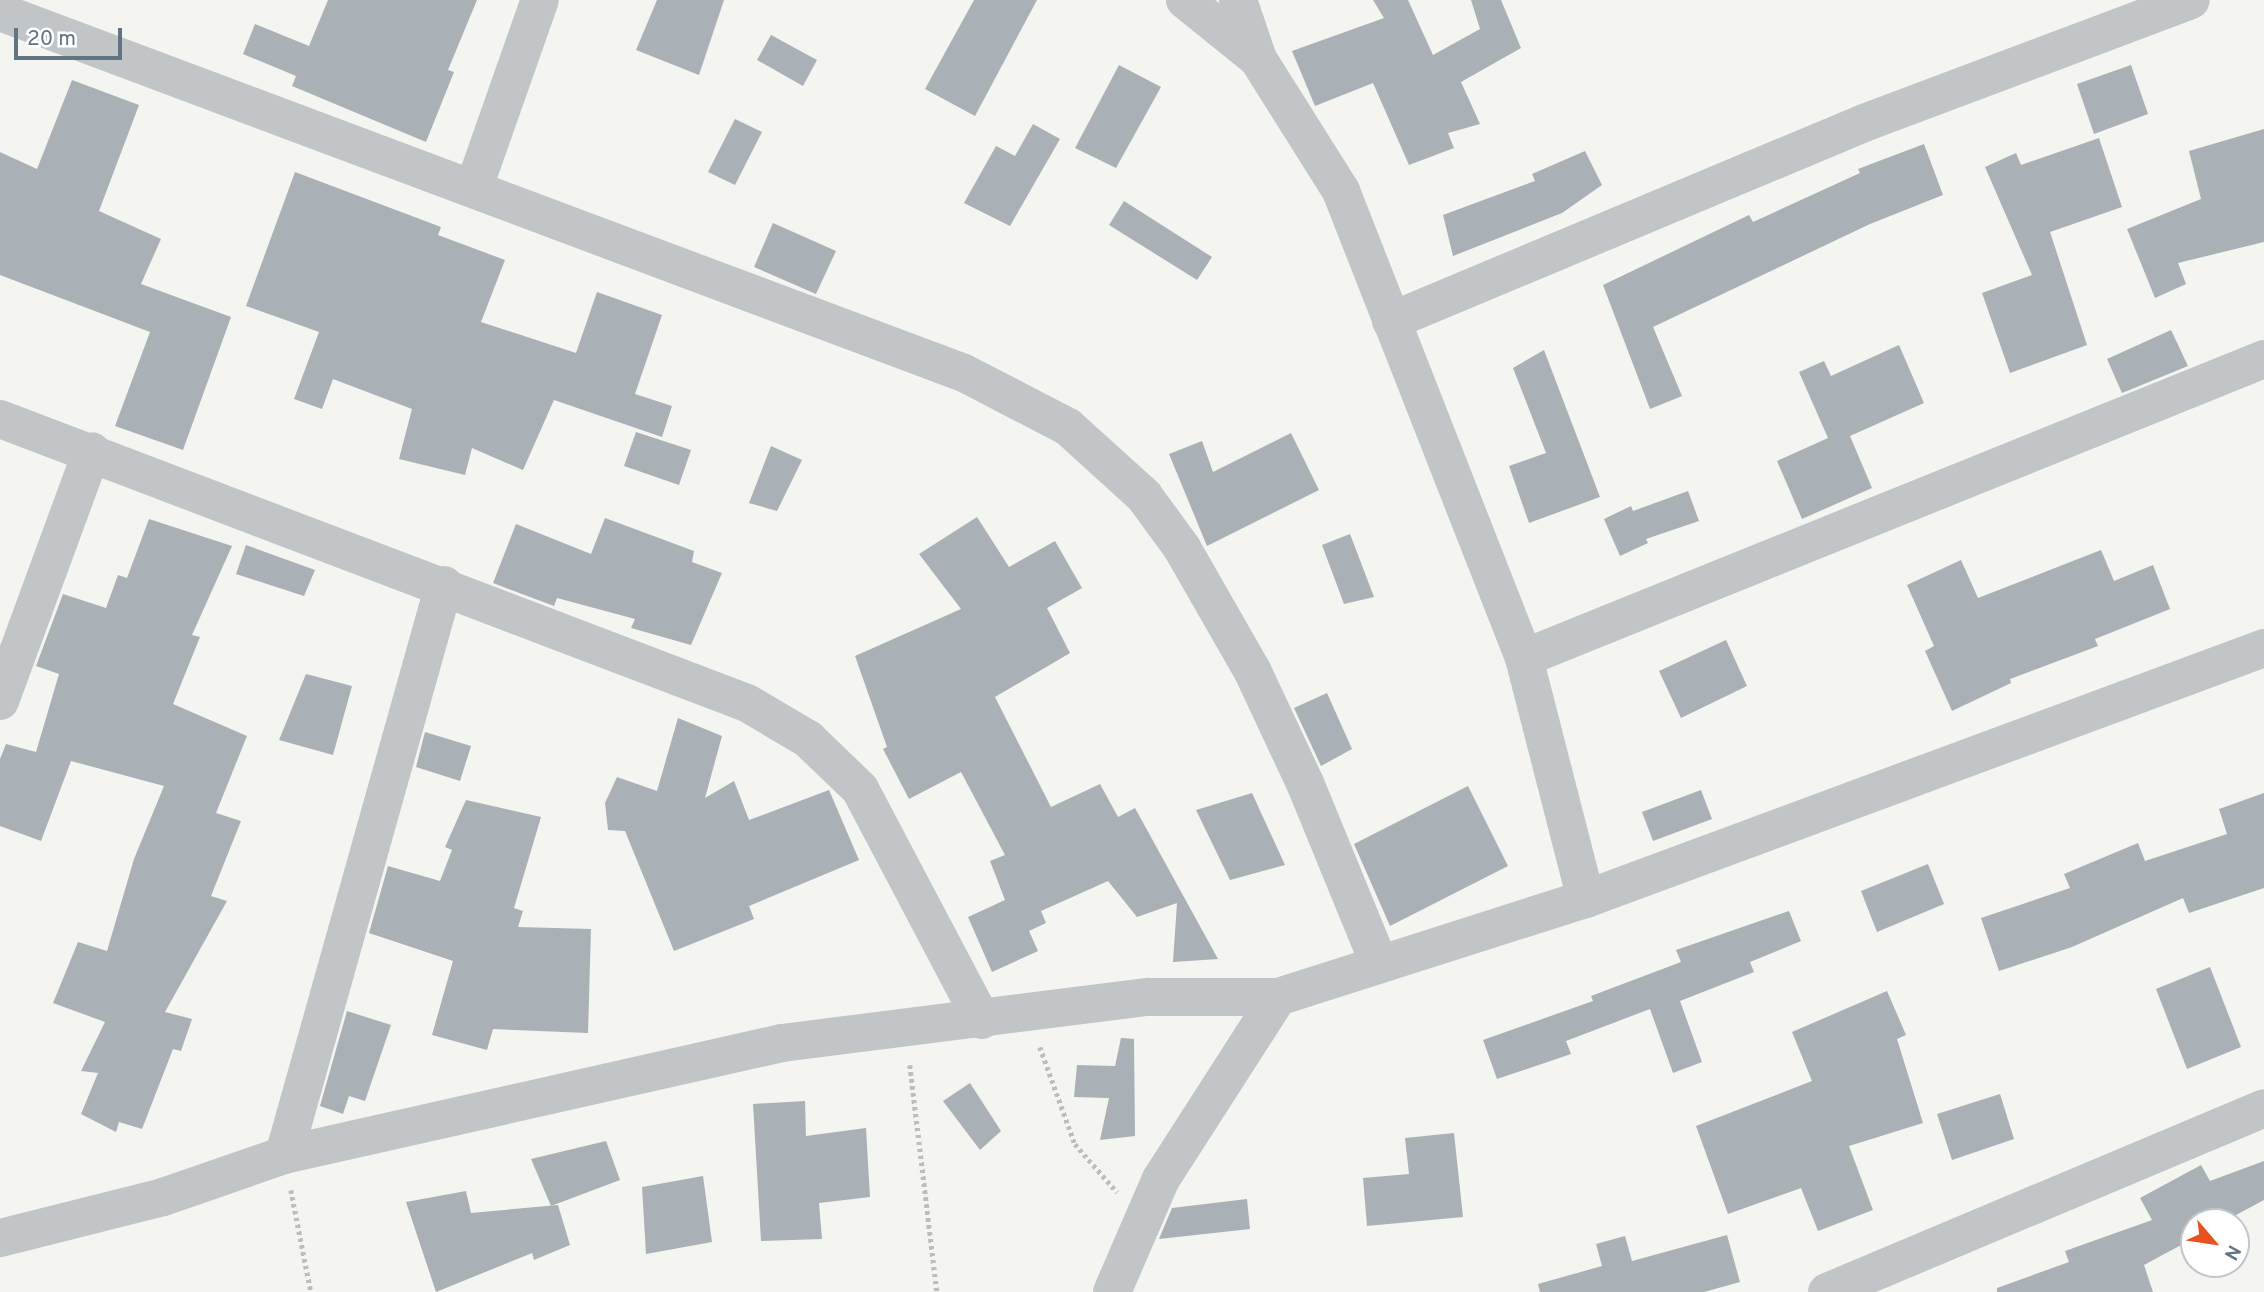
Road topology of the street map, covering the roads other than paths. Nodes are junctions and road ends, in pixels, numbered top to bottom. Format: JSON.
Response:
{"nodes":[{"id":1,"x":540,"y":0,"type":"edge"},
{"id":2,"x":1185,"y":0,"type":"edge"},
{"id":3,"x":1238,"y":0,"type":"edge"},
{"id":4,"x":2191,"y":0,"type":"edge"},
{"id":5,"x":0,"y":12,"type":"edge"},
{"id":6,"x":1258,"y":59,"type":"junction"},
{"id":7,"x":474,"y":187,"type":"junction"},
{"id":8,"x":1391,"y":321,"type":"junction"},
{"id":9,"x":2264,"y":359,"type":"edge"},
{"id":10,"x":0,"y":419,"type":"edge"},
{"id":11,"x":92,"y":451,"type":"junction"},
{"id":12,"x":444,"y":585,"type":"junction"},
{"id":13,"x":2264,"y":648,"type":"edge"},
{"id":14,"x":1524,"y":658,"type":"junction"},
{"id":15,"x":0,"y":701,"type":"edge"},
{"id":16,"x":1586,"y":899,"type":"junction"},
{"id":17,"x":1379,"y":962,"type":"junction"},
{"id":18,"x":1278,"y":997,"type":"junction"},
{"id":19,"x":982,"y":1020,"type":"junction"},
{"id":20,"x":2264,"y":1108,"type":"edge"},
{"id":21,"x":284,"y":1155,"type":"junction"},
{"id":22,"x":0,"y":1238,"type":"edge"},
{"id":23,"x":1112,"y":1292,"type":"edge"},
{"id":24,"x":1827,"y":1292,"type":"edge"}],
"edges":[{"from":1,"to":7,"type":"street"},
{"from":2,"to":6,"type":"street"},
{"from":3,"to":6,"type":"street"},
{"from":4,"to":8,"type":"street"},
{"from":5,"to":7,"type":"street"},
{"from":6,"to":8,"type":"street"},
{"from":7,"to":17,"type":"street"},
{"from":8,"to":14,"type":"street"},
{"from":9,"to":14,"type":"street"},
{"from":10,"to":11,"type":"street"},
{"from":11,"to":12,"type":"street"},
{"from":11,"to":15,"type":"street"},
{"from":12,"to":19,"type":"street"},
{"from":12,"to":21,"type":"street"},
{"from":13,"to":16,"type":"street"},
{"from":14,"to":16,"type":"street"},
{"from":16,"to":17,"type":"street"},
{"from":17,"to":18,"type":"street"},
{"from":18,"to":19,"type":"street"},
{"from":18,"to":23,"type":"street"},
{"from":19,"to":21,"type":"street"},
{"from":20,"to":24,"type":"street"},
{"from":21,"to":22,"type":"street"}]}
